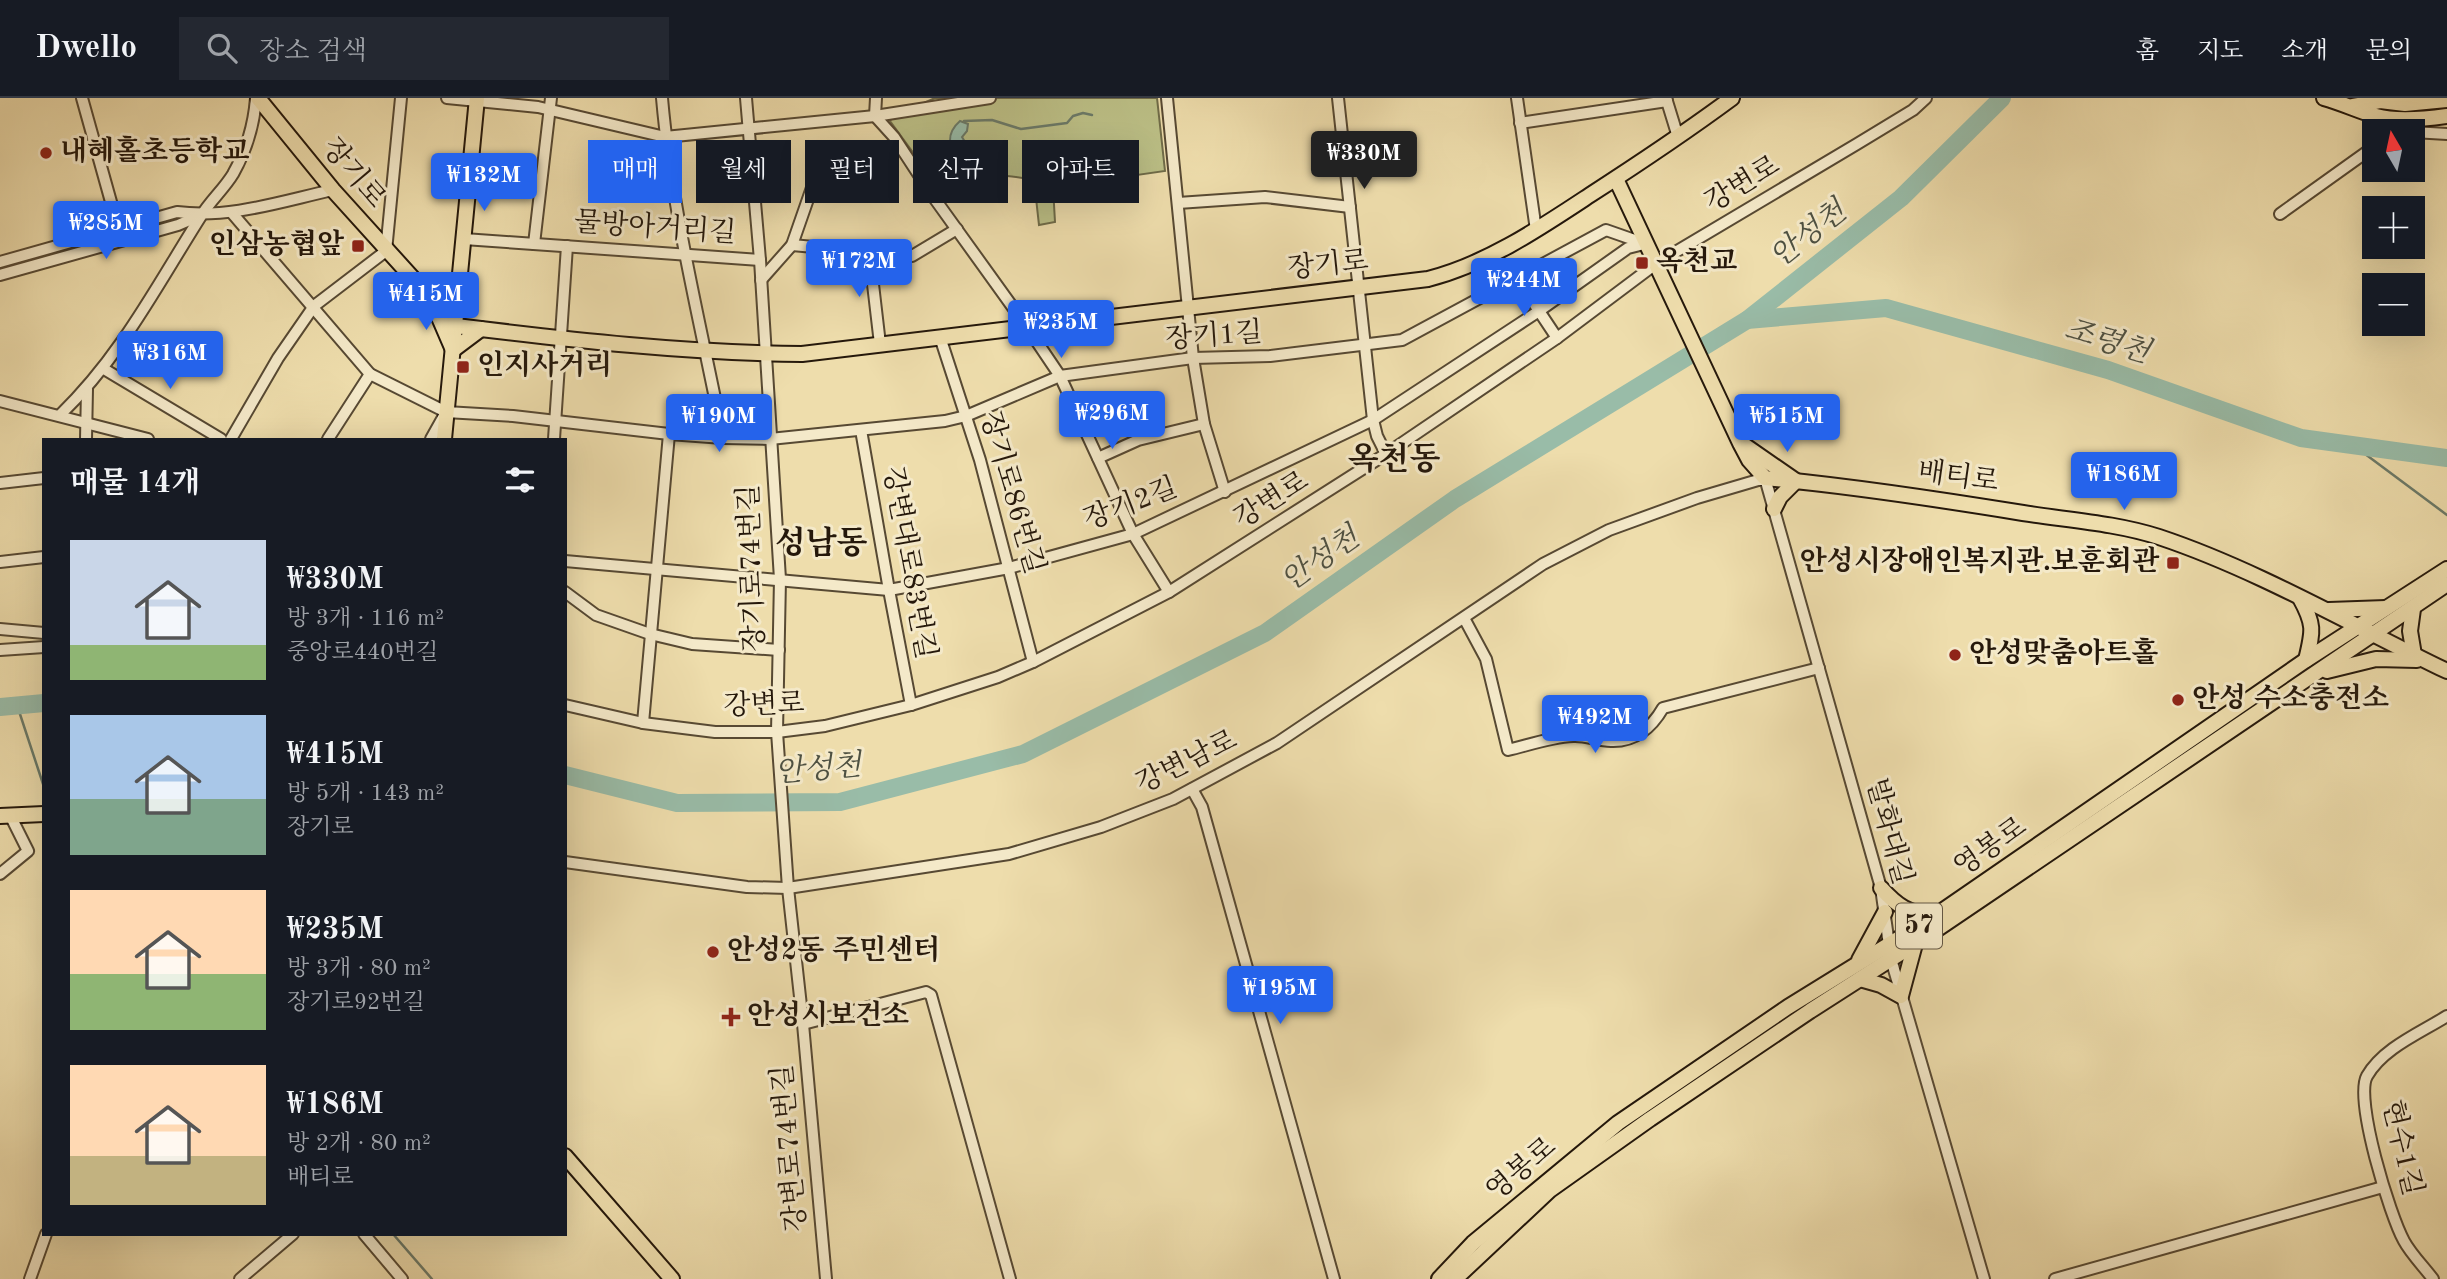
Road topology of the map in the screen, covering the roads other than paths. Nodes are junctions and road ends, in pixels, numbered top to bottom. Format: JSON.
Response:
{"nodes":[{"id":1,"x":82,"y":98,"type":"edge"},
{"id":2,"x":257,"y":98,"type":"edge"},
{"id":3,"x":401,"y":98,"type":"edge"},
{"id":4,"x":447,"y":98,"type":"edge"},
{"id":5,"x":551,"y":98,"type":"edge"},
{"id":6,"x":662,"y":98,"type":"edge"},
{"id":7,"x":746,"y":98,"type":"edge"},
{"id":8,"x":876,"y":98,"type":"edge"},
{"id":9,"x":990,"y":98,"type":"edge"},
{"id":10,"x":1167,"y":98,"type":"edge"},
{"id":11,"x":1338,"y":98,"type":"edge"},
{"id":12,"x":1732,"y":98,"type":"edge"},
{"id":13,"x":1926,"y":98,"type":"edge"},
{"id":14,"x":2324,"y":98,"type":"edge"},
{"id":15,"x":477,"y":99,"type":"edge"},
{"id":16,"x":1667,"y":99,"type":"edge"},
{"id":17,"x":1515,"y":100,"type":"edge"},
{"id":18,"x":2447,"y":100,"type":"edge"},
{"id":19,"x":2353,"y":106,"type":"junction"},
{"id":20,"x":550,"y":110,"type":"junction"},
{"id":21,"x":875,"y":116,"type":"junction"},
{"id":22,"x":2447,"y":116,"type":"edge"},
{"id":23,"x":2382,"y":119,"type":"edge"},
{"id":24,"x":1520,"y":122,"type":"junction"},
{"id":25,"x":2426,"y":122,"type":"edge"},
{"id":26,"x":749,"y":129,"type":"junction"},
{"id":27,"x":2426,"y":131,"type":"edge"},
{"id":28,"x":2447,"y":134,"type":"edge"},
{"id":29,"x":665,"y":137,"type":"junction"},
{"id":30,"x":1678,"y":137,"type":"junction"},
{"id":31,"x":2362,"y":155,"type":"edge"},
{"id":32,"x":1616,"y":178,"type":"junction"},
{"id":33,"x":333,"y":190,"type":"junction"},
{"id":34,"x":807,"y":203,"type":"edge"},
{"id":35,"x":1178,"y":203,"type":"junction"},
{"id":36,"x":1350,"y":207,"type":"junction"},
{"id":37,"x":232,"y":212,"type":"junction"},
{"id":38,"x":2280,"y":214,"type":"dead end"},
{"id":39,"x":202,"y":215,"type":"junction"},
{"id":40,"x":118,"y":228,"type":"junction"},
{"id":41,"x":957,"y":229,"type":"junction"},
{"id":42,"x":1536,"y":230,"type":"junction"},
{"id":43,"x":464,"y":239,"type":"junction"},
{"id":44,"x":534,"y":244,"type":"junction"},
{"id":45,"x":1646,"y":244,"type":"junction"},
{"id":46,"x":567,"y":246,"type":"junction"},
{"id":47,"x":792,"y":246,"type":"junction"},
{"id":48,"x":869,"y":250,"type":"junction"},
{"id":49,"x":386,"y":251,"type":"junction"},
{"id":50,"x":686,"y":253,"type":"junction"},
{"id":51,"x":760,"y":260,"type":"junction"},
{"id":52,"x":0,"y":262,"type":"edge"},
{"id":53,"x":1658,"y":267,"type":"junction"},
{"id":54,"x":0,"y":275,"type":"edge"},
{"id":55,"x":761,"y":279,"type":"junction"},
{"id":56,"x":1514,"y":279,"type":"junction"},
{"id":57,"x":460,"y":286,"type":"junction"},
{"id":58,"x":1360,"y":287,"type":"junction"},
{"id":59,"x":431,"y":299,"type":"junction"},
{"id":60,"x":314,"y":306,"type":"junction"},
{"id":61,"x":1189,"y":307,"type":"junction"},
{"id":62,"x":1539,"y":311,"type":"junction"},
{"id":63,"x":456,"y":326,"type":"junction"},
{"id":64,"x":1027,"y":327,"type":"junction"},
{"id":65,"x":481,"y":329,"type":"junction"},
{"id":66,"x":940,"y":337,"type":"junction"},
{"id":67,"x":1557,"y":338,"type":"junction"},
{"id":68,"x":561,"y":339,"type":"junction"},
{"id":69,"x":880,"y":344,"type":"junction"},
{"id":70,"x":1364,"y":344,"type":"junction"},
{"id":71,"x":453,"y":350,"type":"junction"},
{"id":72,"x":706,"y":350,"type":"junction"},
{"id":73,"x":766,"y":354,"type":"junction"},
{"id":74,"x":1193,"y":358,"type":"junction"},
{"id":75,"x":104,"y":369,"type":"junction"},
{"id":76,"x":370,"y":374,"type":"junction"},
{"id":77,"x":1060,"y":376,"type":"junction"},
{"id":78,"x":87,"y":389,"type":"junction"},
{"id":79,"x":0,"y":401,"type":"edge"},
{"id":80,"x":446,"y":412,"type":"junction"},
{"id":81,"x":60,"y":415,"type":"junction"},
{"id":82,"x":966,"y":416,"type":"junction"},
{"id":83,"x":556,"y":421,"type":"junction"},
{"id":84,"x":1373,"y":421,"type":"junction"},
{"id":85,"x":1204,"y":424,"type":"junction"},
{"id":86,"x":86,"y":425,"type":"junction"},
{"id":87,"x":862,"y":430,"type":"junction"},
{"id":88,"x":669,"y":434,"type":"junction"},
{"id":89,"x":86,"y":438,"type":"edge"},
{"id":90,"x":144,"y":438,"type":"edge"},
{"id":91,"x":219,"y":438,"type":"edge"},
{"id":92,"x":232,"y":438,"type":"edge"},
{"id":93,"x":329,"y":438,"type":"edge"},
{"id":94,"x":432,"y":438,"type":"edge"},
{"id":95,"x":444,"y":438,"type":"edge"},
{"id":96,"x":554,"y":438,"type":"edge"},
{"id":97,"x":723,"y":438,"type":"junction"},
{"id":98,"x":770,"y":439,"type":"junction"},
{"id":99,"x":1386,"y":454,"type":"junction"},
{"id":100,"x":1754,"y":457,"type":"junction"},
{"id":101,"x":1098,"y":458,"type":"junction"},
{"id":102,"x":42,"y":478,"type":"edge"},
{"id":103,"x":1765,"y":478,"type":"junction"},
{"id":104,"x":1796,"y":481,"type":"junction"},
{"id":105,"x":0,"y":483,"type":"edge"},
{"id":106,"x":1225,"y":492,"type":"junction"},
{"id":107,"x":1774,"y":509,"type":"junction"},
{"id":108,"x":1133,"y":534,"type":"junction"},
{"id":109,"x":42,"y":557,"type":"edge"},
{"id":110,"x":567,"y":561,"type":"edge"},
{"id":111,"x":0,"y":562,"type":"edge"},
{"id":112,"x":656,"y":567,"type":"junction"},
{"id":113,"x":1009,"y":568,"type":"junction"},
{"id":114,"x":2447,"y":569,"type":"edge"},
{"id":115,"x":780,"y":579,"type":"junction"},
{"id":116,"x":2447,"y":584,"type":"edge"},
{"id":117,"x":889,"y":590,"type":"junction"},
{"id":118,"x":1169,"y":592,"type":"junction"},
{"id":119,"x":567,"y":593,"type":"edge"},
{"id":120,"x":2300,"y":598,"type":"junction"},
{"id":121,"x":2387,"y":608,"type":"junction"},
{"id":122,"x":2413,"y":609,"type":"junction"},
{"id":123,"x":2327,"y":610,"type":"junction"},
{"id":124,"x":1464,"y":618,"type":"junction"},
{"id":125,"x":2358,"y":627,"type":"junction"},
{"id":126,"x":0,"y":629,"type":"edge"},
{"id":127,"x":42,"y":633,"type":"edge"},
{"id":128,"x":650,"y":634,"type":"junction"},
{"id":129,"x":2373,"y":635,"type":"junction"},
{"id":130,"x":42,"y":647,"type":"edge"},
{"id":131,"x":0,"y":650,"type":"edge"},
{"id":132,"x":779,"y":650,"type":"junction"},
{"id":133,"x":2420,"y":658,"type":"junction"},
{"id":134,"x":2306,"y":660,"type":"junction"},
{"id":135,"x":1033,"y":662,"type":"junction"},
{"id":136,"x":1819,"y":668,"type":"junction"},
{"id":137,"x":2447,"y":671,"type":"edge"},
{"id":138,"x":2309,"y":677,"type":"junction"},
{"id":139,"x":567,"y":705,"type":"edge"},
{"id":140,"x":911,"y":705,"type":"junction"},
{"id":141,"x":643,"y":723,"type":"junction"},
{"id":142,"x":777,"y":735,"type":"junction"},
{"id":143,"x":1192,"y":789,"type":"junction"},
{"id":144,"x":39,"y":814,"type":"edge"},
{"id":145,"x":5,"y":816,"type":"edge"},
{"id":146,"x":567,"y":863,"type":"edge"},
{"id":147,"x":786,"y":863,"type":"joint"},
{"id":148,"x":0,"y":874,"type":"edge"},
{"id":149,"x":788,"y":888,"type":"junction"},
{"id":150,"x":1881,"y":888,"type":"junction"},
{"id":151,"x":1885,"y":912,"type":"junction"},
{"id":152,"x":1932,"y":918,"type":"junction"},
{"id":153,"x":1890,"y":944,"type":"junction"},
{"id":154,"x":1914,"y":944,"type":"junction"},
{"id":155,"x":1891,"y":959,"type":"junction"},
{"id":156,"x":1858,"y":963,"type":"junction"},
{"id":157,"x":1860,"y":979,"type":"junction"},
{"id":158,"x":1901,"y":996,"type":"junction"},
{"id":159,"x":2447,"y":1016,"type":"edge"},
{"id":160,"x":803,"y":1024,"type":"junction"},
{"id":161,"x":567,"y":1158,"type":"edge"},
{"id":162,"x":2383,"y":1187,"type":"junction"},
{"id":163,"x":45,"y":1236,"type":"edge"},
{"id":164,"x":291,"y":1236,"type":"edge"},
{"id":165,"x":366,"y":1236,"type":"edge"},
{"id":166,"x":30,"y":1279,"type":"edge"},
{"id":167,"x":240,"y":1279,"type":"edge"},
{"id":168,"x":402,"y":1279,"type":"edge"},
{"id":169,"x":671,"y":1279,"type":"edge"},
{"id":170,"x":825,"y":1279,"type":"edge"},
{"id":171,"x":1010,"y":1279,"type":"edge"},
{"id":172,"x":1334,"y":1279,"type":"edge"},
{"id":173,"x":1438,"y":1279,"type":"edge"},
{"id":174,"x":1455,"y":1279,"type":"edge"},
{"id":175,"x":1984,"y":1279,"type":"edge"},
{"id":176,"x":2055,"y":1279,"type":"edge"},
{"id":177,"x":2433,"y":1279,"type":"edge"}],
"edges":[{"from":1,"to":40,"type":"street"},
{"from":2,"to":33,"type":"main road","name":"장기로"},
{"from":2,"to":39,"type":"street"},
{"from":3,"to":49,"type":"street"},
{"from":4,"to":15,"type":"street"},
{"from":5,"to":20,"type":"street"},
{"from":6,"to":29,"type":"street"},
{"from":7,"to":26,"type":"street","name":"장기로74번길"},
{"from":8,"to":21,"type":"street"},
{"from":9,"to":21,"type":"street"},
{"from":10,"to":35,"type":"street"},
{"from":11,"to":36,"type":"street"},
{"from":12,"to":30,"type":"main road","name":"장기로"},
{"from":13,"to":53,"type":"street","name":"강변로"},
{"from":14,"to":19,"type":"main road"},
{"from":15,"to":20,"type":"street"},
{"from":15,"to":43,"type":"main road"},
{"from":16,"to":24,"type":"street"},
{"from":16,"to":30,"type":"street"},
{"from":17,"to":24,"type":"street"},
{"from":18,"to":19,"type":"main road"},
{"from":19,"to":23,"type":"main road"},
{"from":20,"to":29,"type":"street"},
{"from":20,"to":44,"type":"street"},
{"from":21,"to":26,"type":"street"},
{"from":21,"to":41,"type":"street"},
{"from":22,"to":25,"type":"main road"},
{"from":24,"to":42,"type":"street"},
{"from":26,"to":29,"type":"street"},
{"from":26,"to":51,"type":"street","name":"장기로74번길"},
{"from":27,"to":28,"type":"street"},
{"from":29,"to":50,"type":"street"},
{"from":30,"to":32,"type":"main road","name":"장기로"},
{"from":31,"to":38,"type":"street"},
{"from":32,"to":42,"type":"main road","name":"장기로"},
{"from":32,"to":45,"type":"main road"},
{"from":33,"to":37,"type":"street"},
{"from":33,"to":49,"type":"main road","name":"장기로"},
{"from":34,"to":47,"type":"street"},
{"from":35,"to":36,"type":"street"},
{"from":35,"to":61,"type":"street"},
{"from":36,"to":58,"type":"street"},
{"from":37,"to":39,"type":"street"},
{"from":37,"to":60,"type":"street"},
{"from":39,"to":40,"type":"street"},
{"from":39,"to":54,"type":"street"},
{"from":39,"to":75,"type":"street"},
{"from":40,"to":52,"type":"street"},
{"from":41,"to":48,"type":"street"},
{"from":41,"to":64,"type":"street"},
{"from":42,"to":58,"type":"main road","name":"장기로"},
{"from":43,"to":44,"type":"street","name":"물방아거리길"},
{"from":43,"to":57,"type":"main road"},
{"from":44,"to":46,"type":"street","name":"물방아거리길"},
{"from":45,"to":53,"type":"main road"},
{"from":45,"to":56,"type":"street","name":"장기1길"},
{"from":45,"to":62,"type":"street","name":"장기2길"},
{"from":46,"to":50,"type":"street","name":"물방아거리길"},
{"from":46,"to":68,"type":"street"},
{"from":47,"to":48,"type":"street"},
{"from":47,"to":55,"type":"street"},
{"from":48,"to":69,"type":"street"},
{"from":49,"to":59,"type":"main road","name":"장기로"},
{"from":49,"to":60,"type":"street"},
{"from":50,"to":51,"type":"street","name":"물방아거리길"},
{"from":50,"to":72,"type":"street"},
{"from":51,"to":55,"type":"street","name":"장기로74번길"},
{"from":53,"to":67,"type":"street","name":"강변로"},
{"from":53,"to":100,"type":"main road"},
{"from":55,"to":73,"type":"street","name":"장기로74번길"},
{"from":56,"to":62,"type":"street"},
{"from":56,"to":70,"type":"street","name":"장기1길"},
{"from":57,"to":59,"type":"main road"},
{"from":57,"to":63,"type":"main road"},
{"from":58,"to":61,"type":"main road","name":"장기로"},
{"from":58,"to":70,"type":"street"},
{"from":59,"to":63,"type":"main road","name":"장기로"},
{"from":59,"to":71,"type":"main road"},
{"from":60,"to":76,"type":"street"},
{"from":60,"to":92,"type":"street"},
{"from":61,"to":64,"type":"main road","name":"장기로"},
{"from":61,"to":74,"type":"street"},
{"from":62,"to":67,"type":"street"},
{"from":62,"to":84,"type":"street","name":"장기2길"},
{"from":63,"to":65,"type":"main road","name":"장기로"},
{"from":63,"to":71,"type":"main road"},
{"from":64,"to":66,"type":"main road","name":"장기로"},
{"from":64,"to":77,"type":"street"},
{"from":65,"to":68,"type":"main road","name":"장기로"},
{"from":65,"to":71,"type":"main road"},
{"from":66,"to":69,"type":"main road","name":"장기로"},
{"from":66,"to":82,"type":"street","name":"장기로86번길"},
{"from":67,"to":99,"type":"street","name":"강변로"},
{"from":68,"to":72,"type":"main road","name":"장기로"},
{"from":68,"to":83,"type":"street"},
{"from":69,"to":73,"type":"main road","name":"장기로"},
{"from":70,"to":74,"type":"street","name":"장기1길"},
{"from":70,"to":84,"type":"street"},
{"from":71,"to":80,"type":"main road"},
{"from":72,"to":73,"type":"main road","name":"장기로"},
{"from":72,"to":97,"type":"street"},
{"from":73,"to":98,"type":"street","name":"장기로74번길"},
{"from":74,"to":77,"type":"street","name":"장기1길"},
{"from":74,"to":85,"type":"street"},
{"from":75,"to":78,"type":"street"},
{"from":75,"to":91,"type":"street"},
{"from":76,"to":80,"type":"street"},
{"from":76,"to":93,"type":"street"},
{"from":77,"to":82,"type":"street","name":"장기1길"},
{"from":77,"to":101,"type":"street"},
{"from":78,"to":81,"type":"street"},
{"from":78,"to":86,"type":"street"},
{"from":79,"to":81,"type":"street"},
{"from":80,"to":83,"type":"street","name":"장기1길"},
{"from":80,"to":94,"type":"street"},
{"from":80,"to":95,"type":"main road"},
{"from":81,"to":86,"type":"street"},
{"from":82,"to":87,"type":"street","name":"장기1길"},
{"from":82,"to":113,"type":"street","name":"장기로86번길"},
{"from":83,"to":88,"type":"street","name":"장기1길"},
{"from":83,"to":96,"type":"street"},
{"from":84,"to":99,"type":"street"},
{"from":84,"to":106,"type":"street","name":"장기2길"},
{"from":85,"to":101,"type":"street"},
{"from":85,"to":106,"type":"street"},
{"from":86,"to":89,"type":"street"},
{"from":86,"to":90,"type":"street"},
{"from":87,"to":98,"type":"street","name":"장기1길"},
{"from":87,"to":117,"type":"street","name":"강변대로83번길"},
{"from":88,"to":97,"type":"street","name":"장기1길"},
{"from":88,"to":112,"type":"street"},
{"from":97,"to":98,"type":"street","name":"장기1길"},
{"from":98,"to":115,"type":"street","name":"장기로74번길"},
{"from":99,"to":118,"type":"street","name":"강변로"},
{"from":100,"to":103,"type":"main road"},
{"from":100,"to":104,"type":"main road"},
{"from":101,"to":108,"type":"street"},
{"from":102,"to":105,"type":"street"},
{"from":103,"to":104,"type":"main road","name":"배티로"},
{"from":103,"to":107,"type":"street","name":"발화대길"},
{"from":103,"to":124,"type":"street","name":"강변남로"},
{"from":104,"to":107,"type":"main road"},
{"from":104,"to":120,"type":"main road","name":"배티로"},
{"from":106,"to":108,"type":"street","name":"장기2길"},
{"from":107,"to":136,"type":"street","name":"발화대길"},
{"from":108,"to":113,"type":"street","name":"장기2길"},
{"from":108,"to":118,"type":"street"},
{"from":109,"to":111,"type":"street"},
{"from":110,"to":112,"type":"street","name":"장기2길"},
{"from":112,"to":115,"type":"street","name":"장기2길"},
{"from":112,"to":128,"type":"street"},
{"from":113,"to":117,"type":"street","name":"장기2길"},
{"from":113,"to":135,"type":"street","name":"장기로86번길"},
{"from":114,"to":121,"type":"main road","name":"영봉로","number":"57"},
{"from":115,"to":117,"type":"street","name":"장기2길"},
{"from":115,"to":132,"type":"street","name":"장기로74번길"},
{"from":116,"to":122,"type":"main road","name":"영봉로","number":"57"},
{"from":117,"to":140,"type":"street","name":"강변대로83번길"},
{"from":118,"to":135,"type":"street","name":"강변로"},
{"from":119,"to":128,"type":"street"},
{"from":120,"to":123,"type":"main road","name":"배티로"},
{"from":120,"to":134,"type":"main road"},
{"from":121,"to":123,"type":"main road"},
{"from":121,"to":125,"type":"main road","name":"영봉로","number":"57"},
{"from":122,"to":129,"type":"main road","name":"영봉로","number":"57"},
{"from":122,"to":133,"type":"main road"},
{"from":123,"to":125,"type":"main road","name":"배티로"},
{"from":124,"to":136,"type":"street"},
{"from":124,"to":143,"type":"street","name":"강변남로"},
{"from":125,"to":129,"type":"main road","name":"배티로"},
{"from":125,"to":134,"type":"main road","name":"영봉로","number":"57"},
{"from":126,"to":127,"type":"street"},
{"from":128,"to":132,"type":"street"},
{"from":128,"to":141,"type":"street"},
{"from":129,"to":133,"type":"main road","name":"배티로"},
{"from":129,"to":138,"type":"main road","name":"영봉로","number":"57"},
{"from":130,"to":131,"type":"street"},
{"from":132,"to":142,"type":"street","name":"장기로74번길"},
{"from":133,"to":137,"type":"main road","name":"배티로"},
{"from":133,"to":138,"type":"main road"},
{"from":134,"to":152,"type":"main road","name":"영봉로","number":"57"},
{"from":135,"to":140,"type":"street","name":"강변로"},
{"from":136,"to":150,"type":"street","name":"발화대길"},
{"from":138,"to":154,"type":"main road","name":"영봉로","number":"57"},
{"from":139,"to":141,"type":"street","name":"강변로"},
{"from":140,"to":142,"type":"street","name":"강변로"},
{"from":141,"to":142,"type":"street","name":"강변로"},
{"from":142,"to":147,"type":"street","name":"장기로74번길"},
{"from":143,"to":149,"type":"street","name":"강변남로"},
{"from":143,"to":172,"type":"street"},
{"from":144,"to":145,"type":"main road"},
{"from":145,"to":148,"type":"street"},
{"from":146,"to":149,"type":"street","name":"강변남로"},
{"from":147,"to":149,"type":"street","name":"강변로74번길"},
{"from":149,"to":160,"type":"street","name":"강변로74번길"},
{"from":150,"to":151,"type":"street","name":"발화대길"},
{"from":150,"to":152,"type":"main road"},
{"from":151,"to":153,"type":"street","name":"발화대길"},
{"from":151,"to":156,"type":"main road"},
{"from":152,"to":153,"type":"main road","name":"영봉로","number":"57"},
{"from":153,"to":155,"type":"street","name":"발화대길"},
{"from":153,"to":156,"type":"main road","name":"영봉로","number":"57"},
{"from":154,"to":155,"type":"main road","name":"영봉로","number":"57"},
{"from":154,"to":158,"type":"main road"},
{"from":155,"to":157,"type":"main road","name":"영봉로","number":"57"},
{"from":155,"to":158,"type":"street","name":"발화대길"},
{"from":156,"to":173,"type":"main road","name":"영봉로","number":"57"},
{"from":157,"to":158,"type":"main road"},
{"from":157,"to":174,"type":"main road","name":"영봉로","number":"57"},
{"from":158,"to":175,"type":"street","name":"발화대길"},
{"from":159,"to":162,"type":"street","name":"현수1길"},
{"from":160,"to":170,"type":"street","name":"강변로74번길"},
{"from":160,"to":171,"type":"street"},
{"from":161,"to":169,"type":"main road"},
{"from":162,"to":176,"type":"street"},
{"from":162,"to":177,"type":"street","name":"현수1길"},
{"from":163,"to":166,"type":"street"},
{"from":164,"to":167,"type":"street"},
{"from":165,"to":168,"type":"street"}]}
